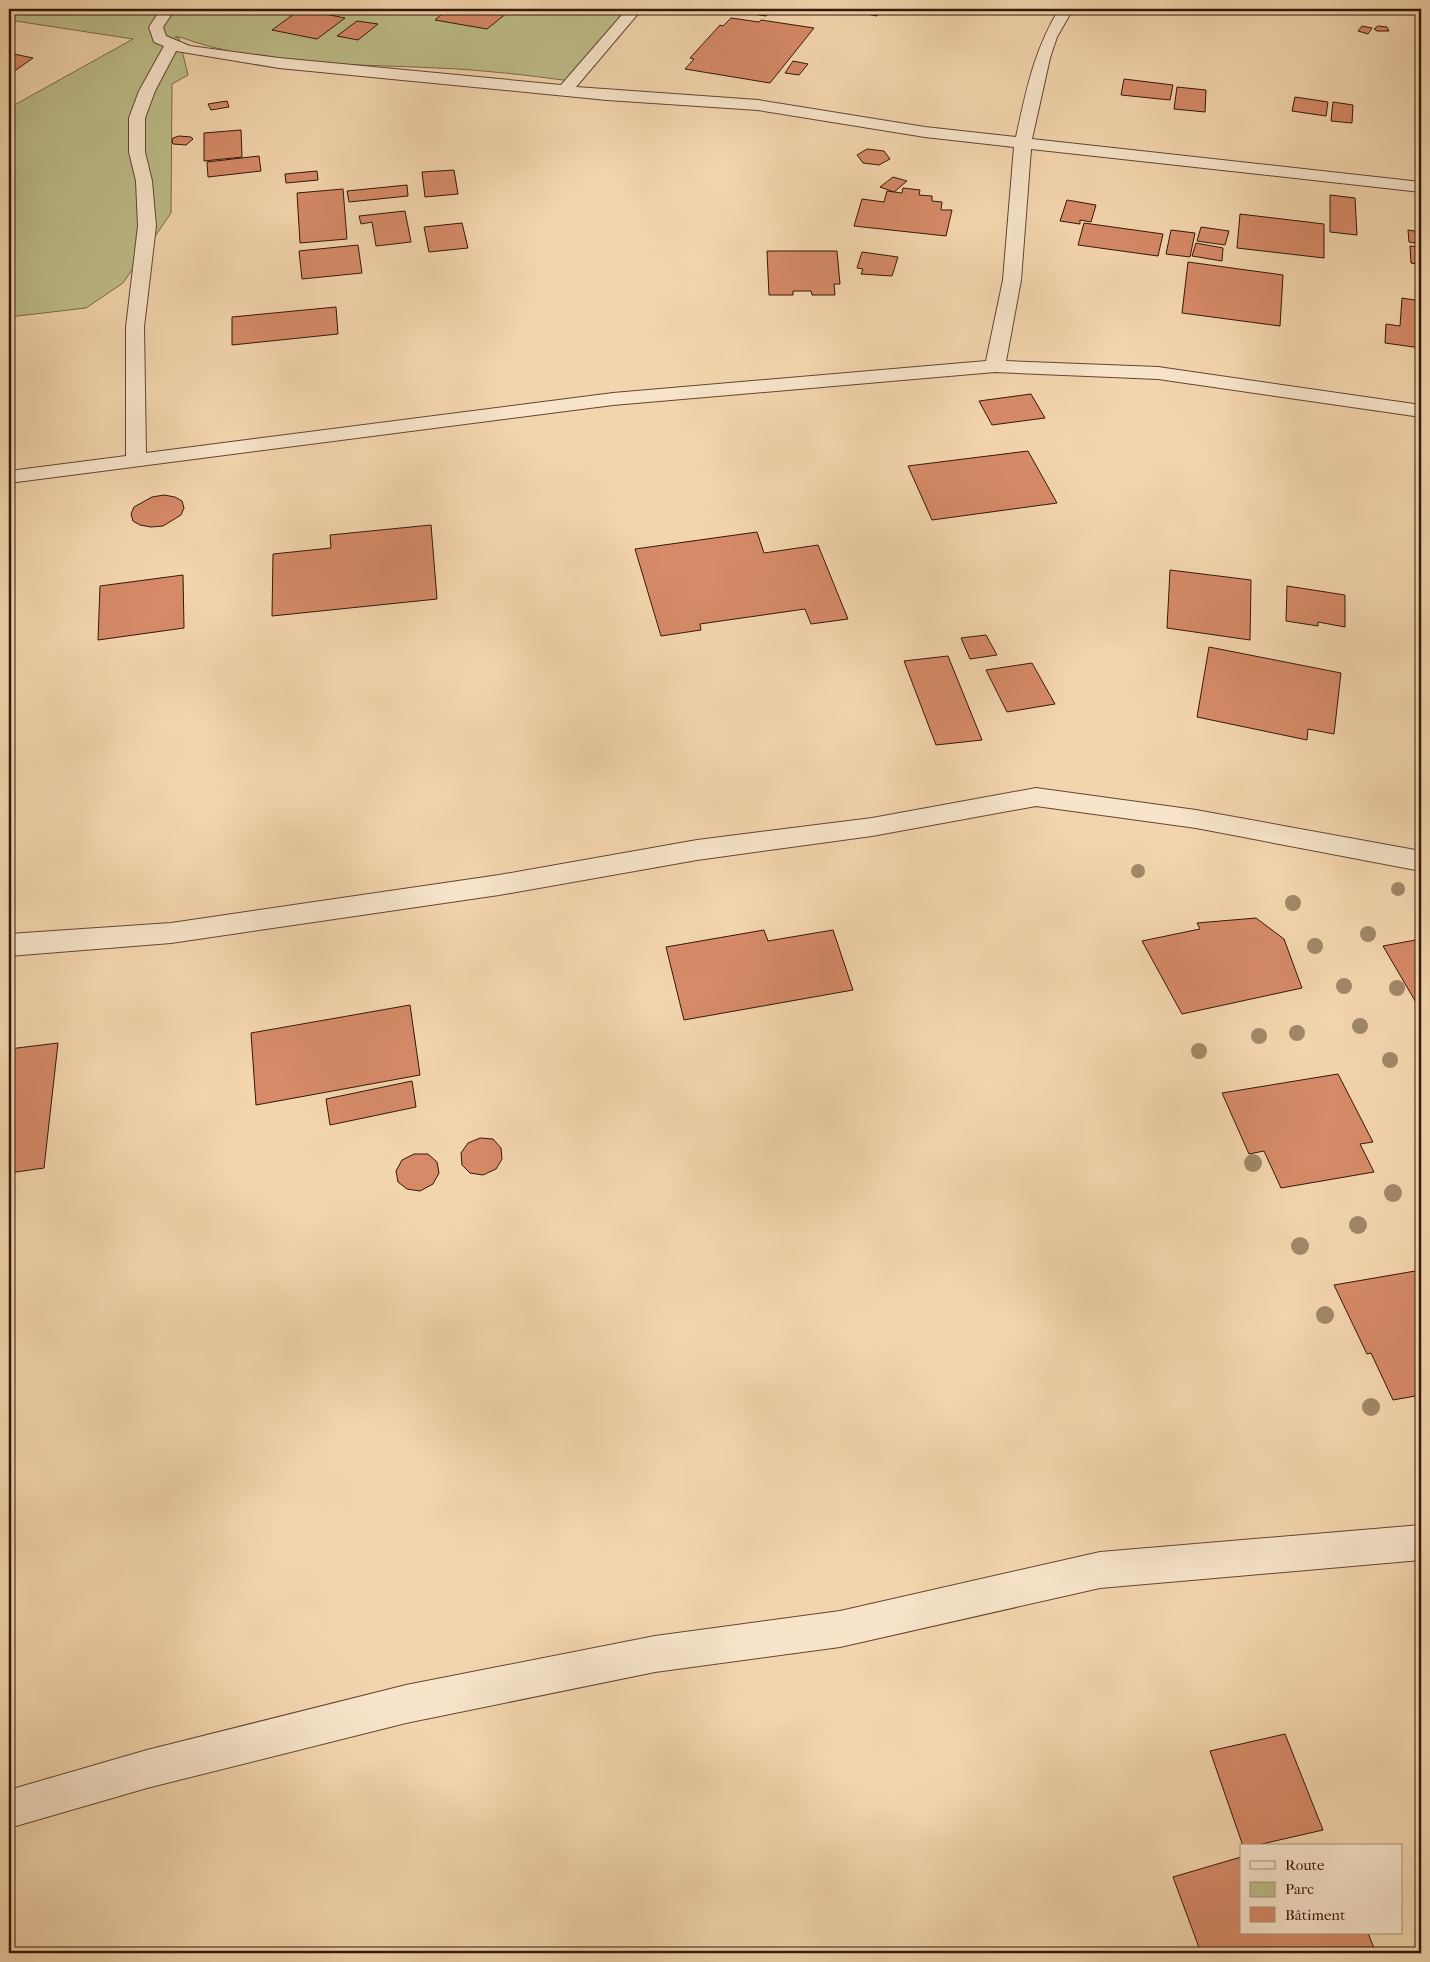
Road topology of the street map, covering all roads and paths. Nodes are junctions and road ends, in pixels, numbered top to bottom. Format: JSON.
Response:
{"nodes":[{"id":1,"x":168,"y":9,"type":"edge"},
{"id":2,"x":635,"y":9,"type":"edge"},
{"id":3,"x":1066,"y":9,"type":"edge"},
{"id":4,"x":172,"y":45,"type":"junction"},
{"id":5,"x":565,"y":90,"type":"junction"},
{"id":6,"x":1023,"y":142,"type":"junction"},
{"id":7,"x":1421,"y":187,"type":"edge"},
{"id":8,"x":995,"y":366,"type":"junction"},
{"id":9,"x":1421,"y":411,"type":"edge"},
{"id":10,"x":136,"y":462,"type":"junction"},
{"id":11,"x":9,"y":477,"type":"edge"},
{"id":12,"x":1421,"y":861,"type":"edge"},
{"id":13,"x":9,"y":945,"type":"edge"},
{"id":14,"x":1421,"y":1542,"type":"edge"},
{"id":15,"x":9,"y":1809,"type":"edge"}],
"edges":[{"from":1,"to":4,"type":"street"},
{"from":2,"to":5,"type":"street"},
{"from":3,"to":6,"type":"street"},
{"from":4,"to":5,"type":"street"},
{"from":4,"to":10,"type":"street"},
{"from":5,"to":6,"type":"street"},
{"from":6,"to":7,"type":"street"},
{"from":6,"to":8,"type":"street"},
{"from":8,"to":9,"type":"street"},
{"from":8,"to":10,"type":"street"},
{"from":10,"to":11,"type":"street"},
{"from":12,"to":13,"type":"street"},
{"from":14,"to":15,"type":"street"}]}
